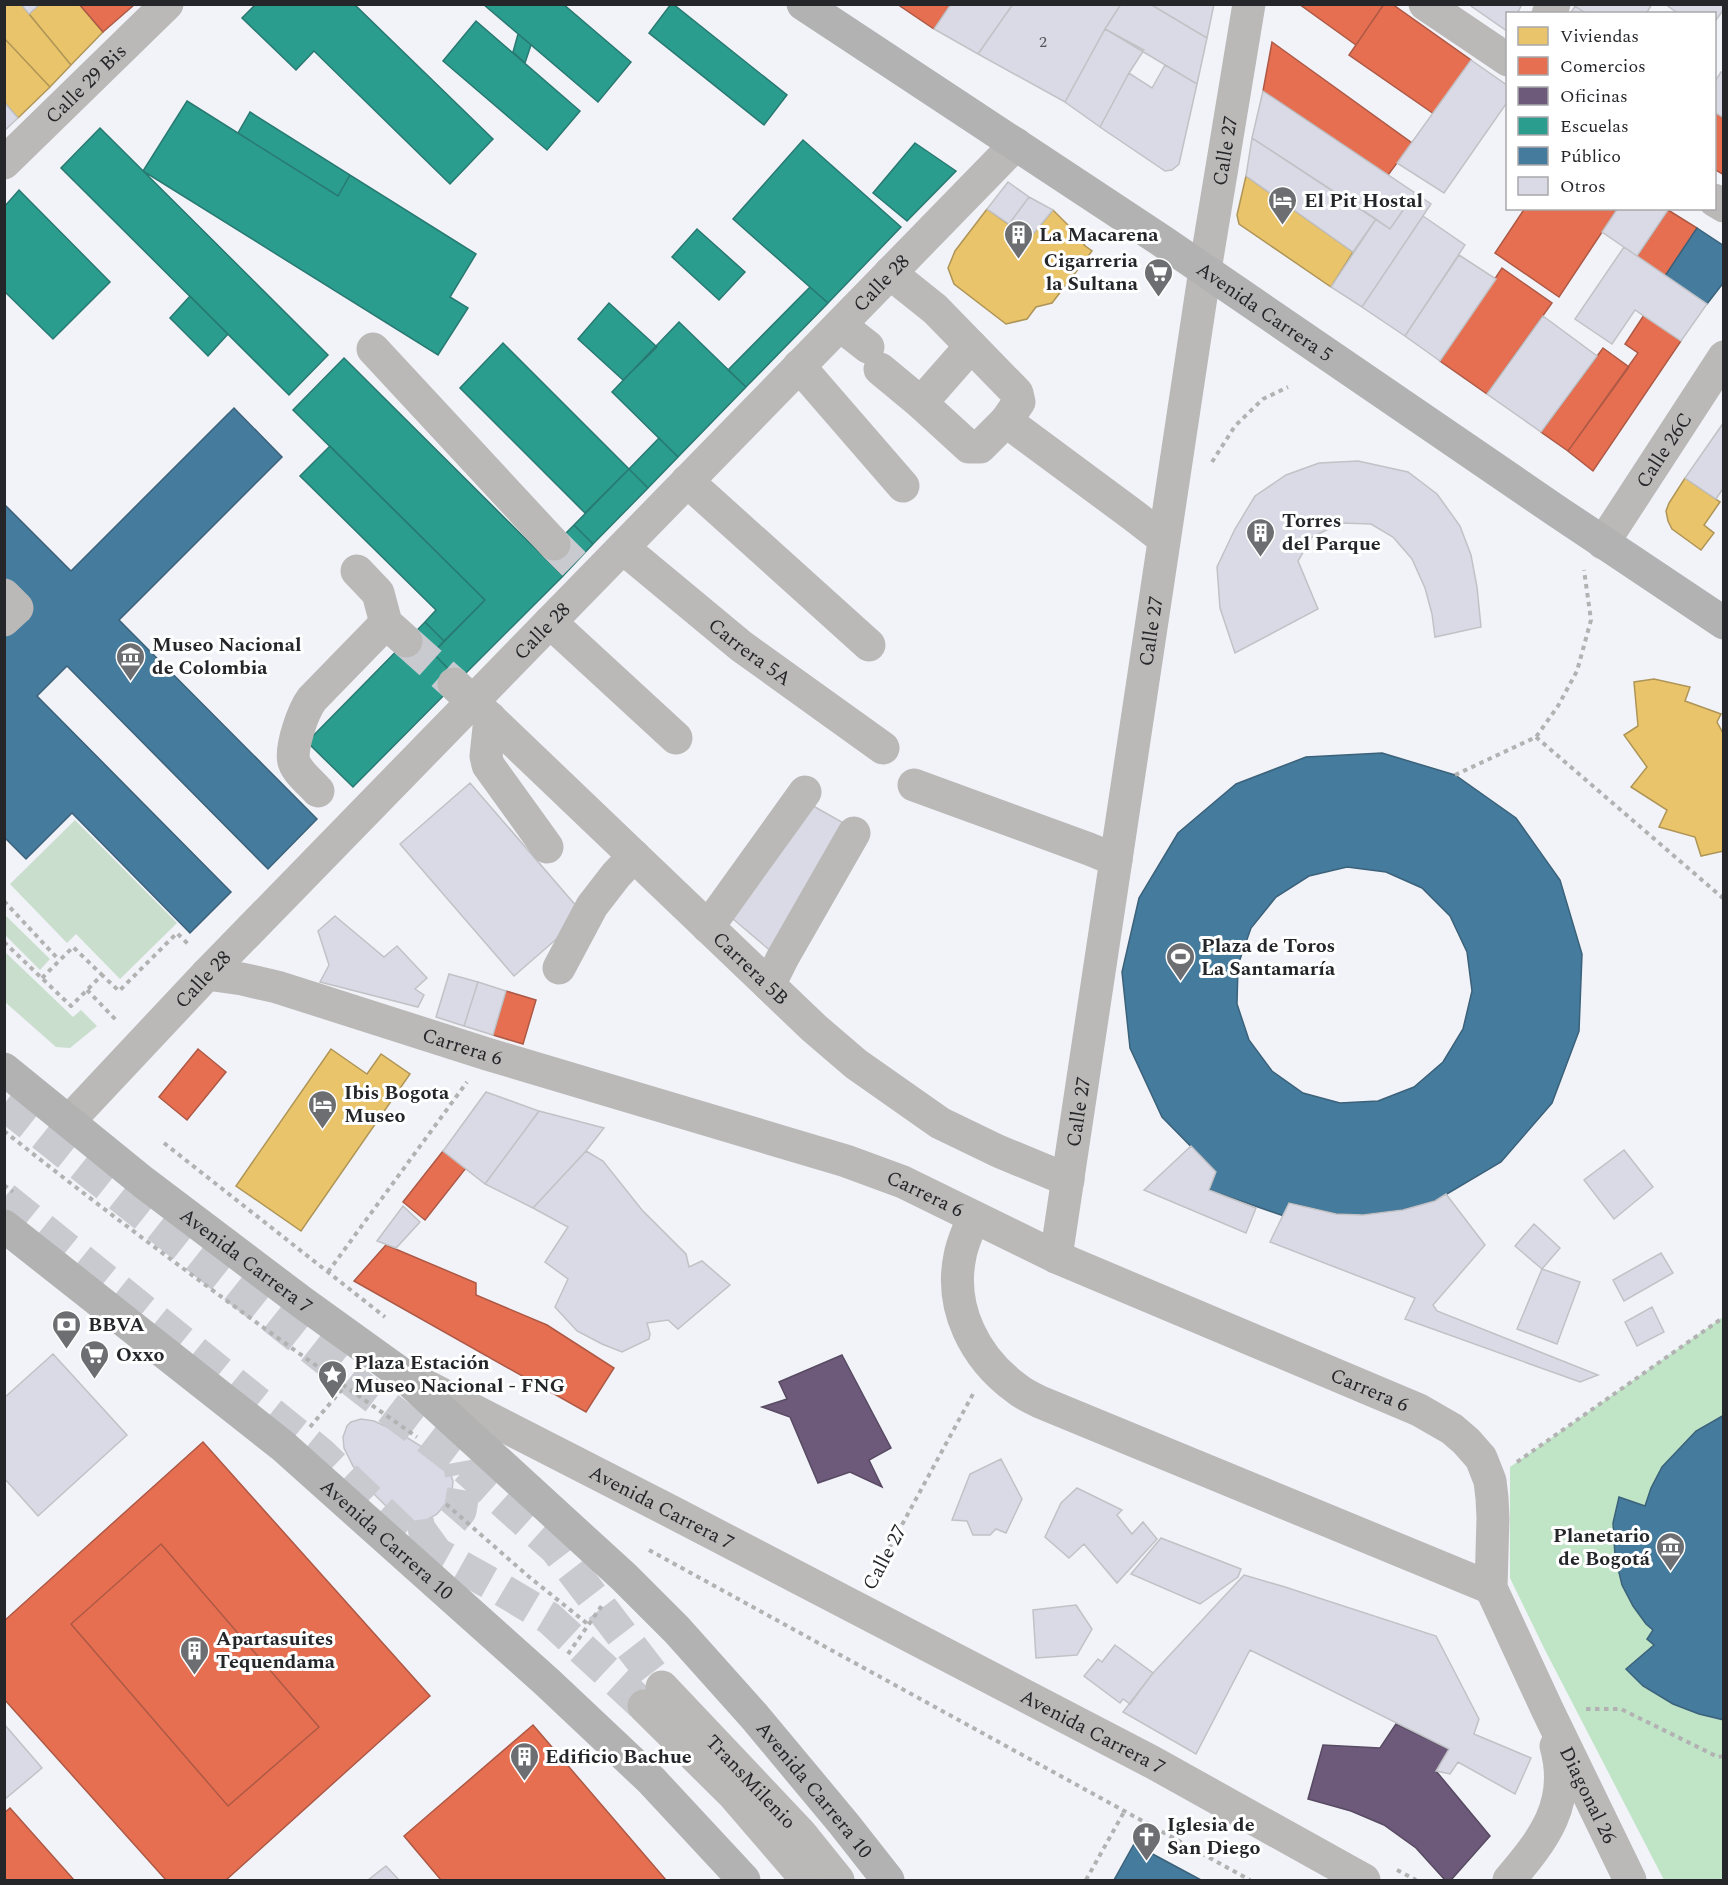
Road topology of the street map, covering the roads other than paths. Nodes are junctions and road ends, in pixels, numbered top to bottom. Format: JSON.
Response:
{"nodes":[{"id":1,"x":167,"y":4,"type":"edge"},
{"id":2,"x":803,"y":4,"type":"edge"},
{"id":3,"x":1249,"y":4,"type":"edge"},
{"id":4,"x":1425,"y":4,"type":"edge"},
{"id":5,"x":1506,"y":59,"type":"edge"},
{"id":6,"x":1016,"y":144,"type":"junction"},
{"id":7,"x":4,"y":163,"type":"edge"},
{"id":8,"x":1204,"y":270,"type":"junction"},
{"id":9,"x":890,"y":273,"type":"junction"},
{"id":10,"x":840,"y":324,"type":"junction"},
{"id":11,"x":971,"y":346,"type":"junction"},
{"id":12,"x":373,"y":349,"type":"dead end"},
{"id":13,"x":1724,"y":357,"type":"edge"},
{"id":14,"x":799,"y":366,"type":"junction"},
{"id":15,"x":921,"y":403,"type":"junction"},
{"id":16,"x":1006,"y":421,"type":"junction"},
{"id":17,"x":687,"y":481,"type":"junction"},
{"id":18,"x":903,"y":486,"type":"dead end"},
{"id":19,"x":1164,"y":539,"type":"junction"},
{"id":20,"x":1603,"y":543,"type":"junction"},
{"id":21,"x":622,"y":548,"type":"junction"},
{"id":22,"x":573,"y":563,"type":"junction"},
{"id":23,"x":357,"y":571,"type":"dead end"},
{"id":24,"x":4,"y":595,"type":"edge"},
{"id":25,"x":4,"y":620,"type":"edge"},
{"id":26,"x":550,"y":622,"type":"junction"},
{"id":27,"x":1724,"y":623,"type":"edge"},
{"id":28,"x":869,"y":645,"type":"dead end"},
{"id":29,"x":472,"y":701,"type":"junction"},
{"id":30,"x":676,"y":738,"type":"dead end"},
{"id":31,"x":883,"y":748,"type":"dead end"},
{"id":32,"x":914,"y":785,"type":"dead end"},
{"id":33,"x":318,"y":791,"type":"dead end"},
{"id":34,"x":805,"y":792,"type":"dead end"},
{"id":35,"x":854,"y":833,"type":"dead end"},
{"id":36,"x":547,"y":847,"type":"dead end"},
{"id":37,"x":634,"y":856,"type":"junction"},
{"id":38,"x":1116,"y":860,"type":"junction"},
{"id":39,"x":708,"y":927,"type":"junction"},
{"id":40,"x":559,"y":968,"type":"dead end"},
{"id":41,"x":207,"y":974,"type":"junction"},
{"id":42,"x":769,"y":985,"type":"junction"},
{"id":43,"x":4,"y":1069,"type":"edge"},
{"id":44,"x":69,"y":1120,"type":"junction"},
{"id":45,"x":1068,"y":1180,"type":"junction"},
{"id":46,"x":973,"y":1217,"type":"junction"},
{"id":47,"x":4,"y":1226,"type":"edge"},
{"id":48,"x":1056,"y":1257,"type":"junction"},
{"id":49,"x":403,"y":1375,"type":"junction"},
{"id":50,"x":1491,"y":1588,"type":"junction"},
{"id":51,"x":1547,"y":1709,"type":"junction"},
{"id":52,"x":744,"y":1881,"type":"edge"},
{"id":53,"x":807,"y":1881,"type":"edge"},
{"id":54,"x":838,"y":1881,"type":"edge"},
{"id":55,"x":888,"y":1881,"type":"edge"},
{"id":56,"x":1364,"y":1881,"type":"edge"},
{"id":57,"x":1509,"y":1881,"type":"edge"},
{"id":58,"x":1630,"y":1881,"type":"edge"}],
"edges":[{"from":1,"to":7,"type":"street","name":"Calle 29 Bis"},
{"from":2,"to":6,"type":"main road","name":"Avenida Carrera 5"},
{"from":3,"to":8,"type":"street","name":"Calle 27"},
{"from":4,"to":5,"type":"street"},
{"from":6,"to":8,"type":"main road","name":"Avenida Carrera 5"},
{"from":6,"to":9,"type":"street","name":"Calle 28"},
{"from":8,"to":19,"type":"street","name":"Calle 27"},
{"from":8,"to":20,"type":"main road","name":"Avenida Carrera 5"},
{"from":9,"to":10,"type":"street","name":"Calle 28"},
{"from":9,"to":11,"type":"street"},
{"from":10,"to":14,"type":"street","name":"Calle 28"},
{"from":10,"to":15,"type":"street"},
{"from":11,"to":15,"type":"street"},
{"from":11,"to":16,"type":"street"},
{"from":12,"to":22,"type":"street"},
{"from":13,"to":20,"type":"street","name":"Calle 26C"},
{"from":14,"to":17,"type":"street","name":"Calle 28"},
{"from":14,"to":18,"type":"street"},
{"from":15,"to":16,"type":"street"},
{"from":16,"to":19,"type":"street"},
{"from":17,"to":21,"type":"street","name":"Calle 28"},
{"from":17,"to":28,"type":"street"},
{"from":19,"to":38,"type":"street","name":"Calle 27"},
{"from":20,"to":27,"type":"main road","name":"Avenida Carrera 5"},
{"from":21,"to":22,"type":"street","name":"Calle 28"},
{"from":21,"to":31,"type":"street","name":"Carrera 5A"},
{"from":22,"to":26,"type":"street","name":"Calle 28"},
{"from":23,"to":33,"type":"street"},
{"from":24,"to":25,"type":"street"},
{"from":26,"to":29,"type":"street","name":"Calle 28"},
{"from":26,"to":30,"type":"street"},
{"from":29,"to":36,"type":"street"},
{"from":29,"to":37,"type":"street","name":"Carrera 5B"},
{"from":29,"to":41,"type":"street","name":"Calle 28"},
{"from":32,"to":38,"type":"street"},
{"from":34,"to":39,"type":"street"},
{"from":35,"to":42,"type":"street"},
{"from":37,"to":39,"type":"street","name":"Carrera 5B"},
{"from":37,"to":40,"type":"street"},
{"from":38,"to":45,"type":"street","name":"Calle 27"},
{"from":39,"to":42,"type":"street","name":"Carrera 5B"},
{"from":41,"to":44,"type":"street","name":"Calle 28"},
{"from":41,"to":46,"type":"street","name":"Carrera 6"},
{"from":42,"to":45,"type":"street","name":"Carrera 5B"},
{"from":43,"to":44,"type":"main road","name":"Avenida Carrera 7"},
{"from":44,"to":49,"type":"main road","name":"Avenida Carrera 7"},
{"from":45,"to":48,"type":"street","name":"Calle 27"},
{"from":46,"to":48,"type":"street","name":"Carrera 6"},
{"from":46,"to":50,"type":"street"},
{"from":47,"to":52,"type":"main road","name":"Avenida Carrera 10"},
{"from":48,"to":50,"type":"street","name":"Carrera 6"},
{"from":49,"to":55,"type":"main road","name":"Avenida Carrera 10"},
{"from":49,"to":56,"type":"street","name":"Avenida Carrera 7"},
{"from":50,"to":51,"type":"street","name":"Diagonal 26"},
{"from":51,"to":57,"type":"street","name":"Diagonal 26"},
{"from":51,"to":58,"type":"street","name":"Diagonal 26"},
{"from":53,"to":54,"type":"street","name":"TransMilenio"}]}
